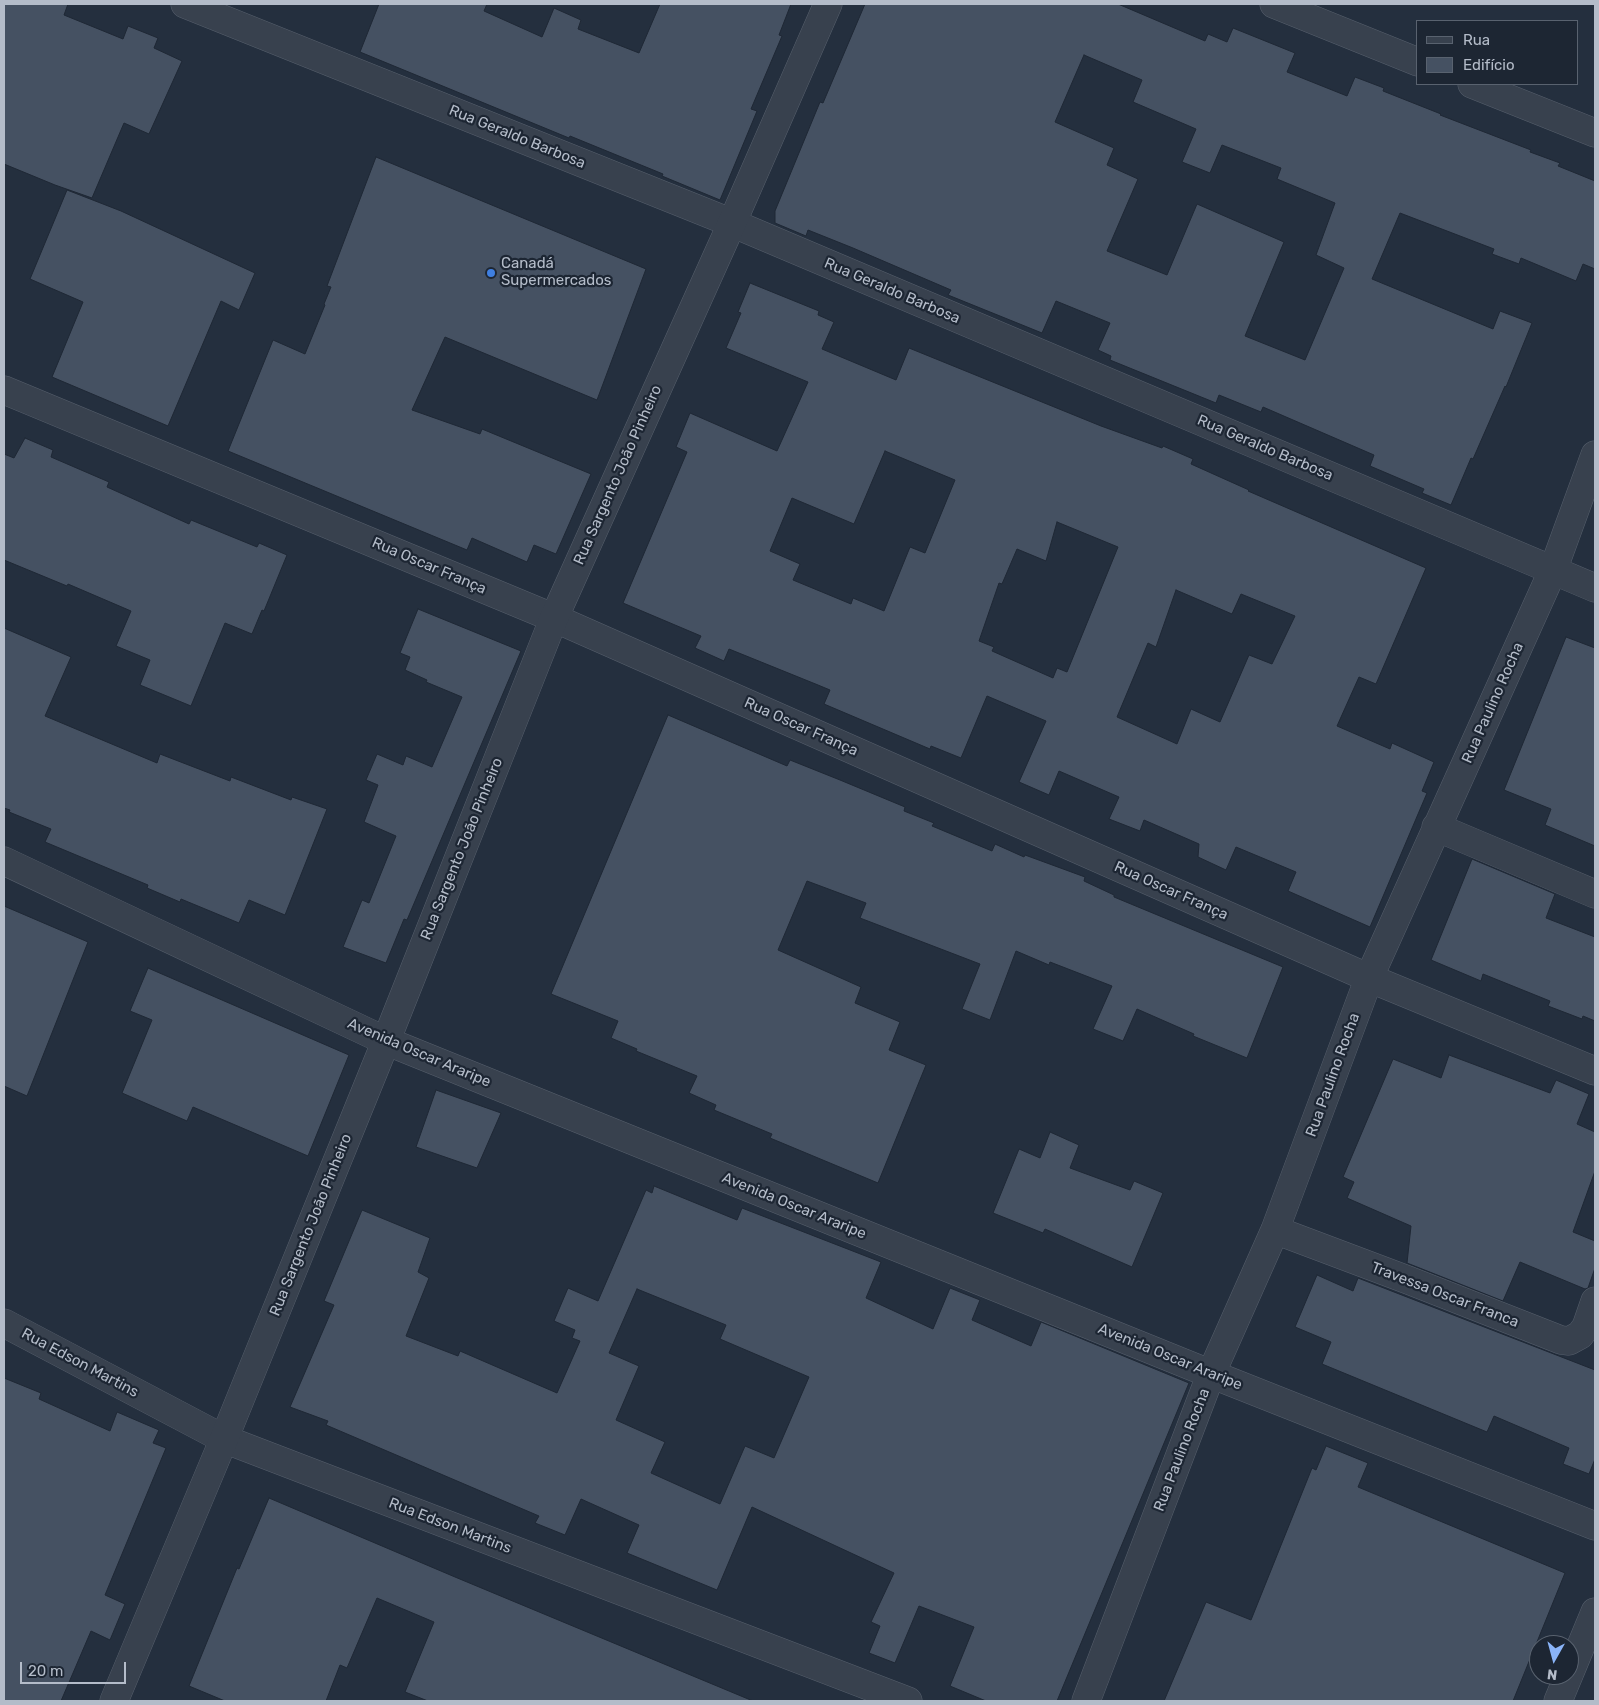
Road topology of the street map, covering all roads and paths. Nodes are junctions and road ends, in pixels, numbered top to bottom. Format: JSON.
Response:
{"nodes":[{"id":1,"x":185,"y":4,"type":"edge"},
{"id":2,"x":828,"y":4,"type":"edge"},
{"id":3,"x":1274,"y":4,"type":"edge"},
{"id":4,"x":1416,"y":61,"type":"edge"},
{"id":5,"x":1475,"y":85,"type":"edge"},
{"id":6,"x":1595,"y":133,"type":"edge"},
{"id":7,"x":732,"y":223,"type":"junction"},
{"id":8,"x":4,"y":390,"type":"edge"},
{"id":9,"x":1595,"y":455,"type":"edge"},
{"id":10,"x":1553,"y":570,"type":"junction"},
{"id":11,"x":1595,"y":588,"type":"edge"},
{"id":12,"x":554,"y":618,"type":"junction"},
{"id":13,"x":1436,"y":827,"type":"junction"},
{"id":14,"x":4,"y":861,"type":"edge"},
{"id":15,"x":1595,"y":894,"type":"edge"},
{"id":16,"x":1369,"y":978,"type":"junction"},
{"id":17,"x":386,"y":1041,"type":"junction"},
{"id":18,"x":1595,"y":1071,"type":"edge"},
{"id":19,"x":1275,"y":1230,"type":"junction"},
{"id":20,"x":1595,"y":1301,"type":"edge"},
{"id":21,"x":4,"y":1324,"type":"edge"},
{"id":22,"x":1211,"y":1374,"type":"junction"},
{"id":23,"x":224,"y":1439,"type":"junction"},
{"id":24,"x":1595,"y":1526,"type":"edge"},
{"id":25,"x":1595,"y":1612,"type":"edge"},
{"id":26,"x":114,"y":1701,"type":"edge"},
{"id":27,"x":908,"y":1701,"type":"edge"},
{"id":28,"x":1086,"y":1701,"type":"edge"},
{"id":29,"x":1558,"y":1701,"type":"edge"}],
"edges":[{"from":1,"to":7,"type":"street","name":"Rua Geraldo Barbosa"},
{"from":2,"to":7,"type":"street","name":"Rua Sargento João Pinheiro"},
{"from":3,"to":4,"type":"street"},
{"from":5,"to":6,"type":"street"},
{"from":7,"to":10,"type":"street","name":"Rua Geraldo Barbosa"},
{"from":7,"to":12,"type":"street","name":"Rua Sargento João Pinheiro"},
{"from":8,"to":12,"type":"street","name":"Rua Oscar França"},
{"from":9,"to":10,"type":"street","name":"Rua Paulino Rocha"},
{"from":10,"to":11,"type":"street","name":"Rua Geraldo Barbosa"},
{"from":10,"to":13,"type":"street","name":"Rua Paulino Rocha"},
{"from":12,"to":16,"type":"street","name":"Rua Oscar França"},
{"from":12,"to":17,"type":"street","name":"Rua Sargento João Pinheiro"},
{"from":13,"to":15,"type":"street"},
{"from":13,"to":16,"type":"street","name":"Rua Paulino Rocha"},
{"from":14,"to":17,"type":"street","name":"Avenida Oscar Araripe"},
{"from":16,"to":18,"type":"street","name":"Rua Oscar França"},
{"from":16,"to":19,"type":"street","name":"Rua Paulino Rocha"},
{"from":17,"to":22,"type":"street","name":"Avenida Oscar Araripe"},
{"from":17,"to":23,"type":"street","name":"Rua Sargento João Pinheiro"},
{"from":19,"to":20,"type":"street","name":"Travessa Oscar Franca"},
{"from":19,"to":22,"type":"street","name":"Rua Paulino Rocha"},
{"from":21,"to":23,"type":"street","name":"Rua Edson Martins"},
{"from":22,"to":24,"type":"street","name":"Avenida Oscar Araripe"},
{"from":22,"to":28,"type":"street","name":"Rua Paulino Rocha"},
{"from":23,"to":26,"type":"street","name":"Rua Sargento João Pinheiro"},
{"from":23,"to":27,"type":"street","name":"Rua Edson Martins"},
{"from":25,"to":29,"type":"street"}]}
